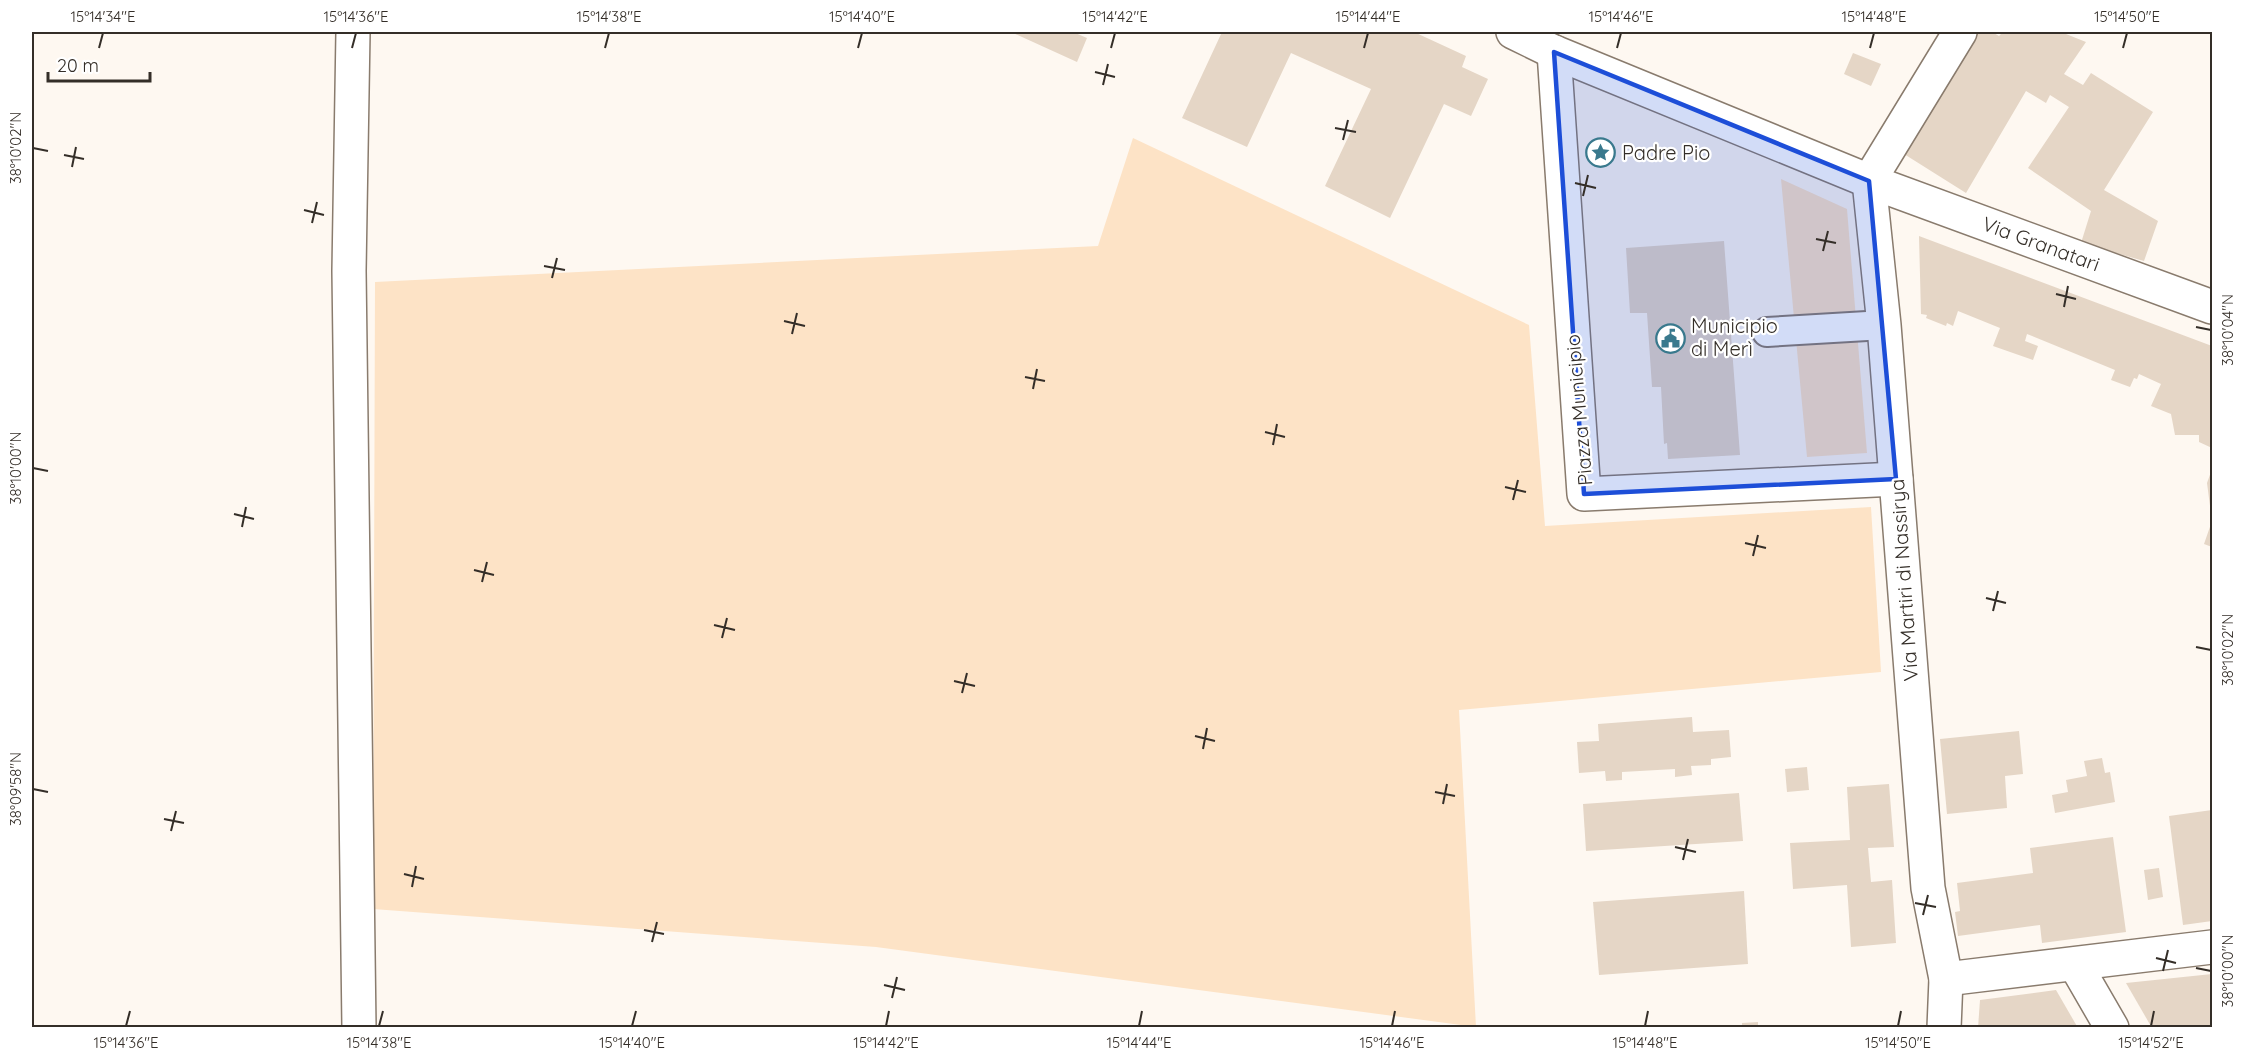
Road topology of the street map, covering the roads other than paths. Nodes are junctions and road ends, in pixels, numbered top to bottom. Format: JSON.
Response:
{"nodes":[{"id":1,"x":353,"y":32,"type":"edge"},
{"id":2,"x":1513,"y":32,"type":"edge"},
{"id":3,"x":1960,"y":32,"type":"edge"},
{"id":4,"x":1554,"y":52,"type":"junction"},
{"id":5,"x":1869,"y":180,"type":"junction"},
{"id":6,"x":2212,"y":307,"type":"edge"},
{"id":7,"x":1884,"y":325,"type":"junction"},
{"id":8,"x":1767,"y":332,"type":"dead end"},
{"id":9,"x":1896,"y":479,"type":"junction"},
{"id":10,"x":2212,"y":948,"type":"edge"},
{"id":11,"x":2075,"y":964,"type":"junction"},
{"id":12,"x":1946,"y":979,"type":"junction"},
{"id":13,"x":358,"y":1028,"type":"edge"},
{"id":14,"x":1944,"y":1028,"type":"edge"},
{"id":15,"x":2112,"y":1028,"type":"edge"}],
"edges":[{"from":1,"to":13,"type":"street"},
{"from":2,"to":4,"type":"street","name":"Via Granatari"},
{"from":3,"to":5,"type":"street"},
{"from":4,"to":5,"type":"street","name":"Via Granatari"},
{"from":4,"to":9,"type":"street","name":"Piazza Municipio"},
{"from":5,"to":6,"type":"street","name":"Via Granatari"},
{"from":5,"to":7,"type":"street","name":"Via Martiri di Nassirya"},
{"from":7,"to":8,"type":"street"},
{"from":7,"to":9,"type":"street","name":"Via Martiri di Nassirya"},
{"from":9,"to":12,"type":"street","name":"Via Martiri di Nassirya"},
{"from":10,"to":11,"type":"street"},
{"from":11,"to":12,"type":"street"},
{"from":11,"to":15,"type":"street"},
{"from":12,"to":14,"type":"street","name":"Via Martiri di Nassirya"}]}
